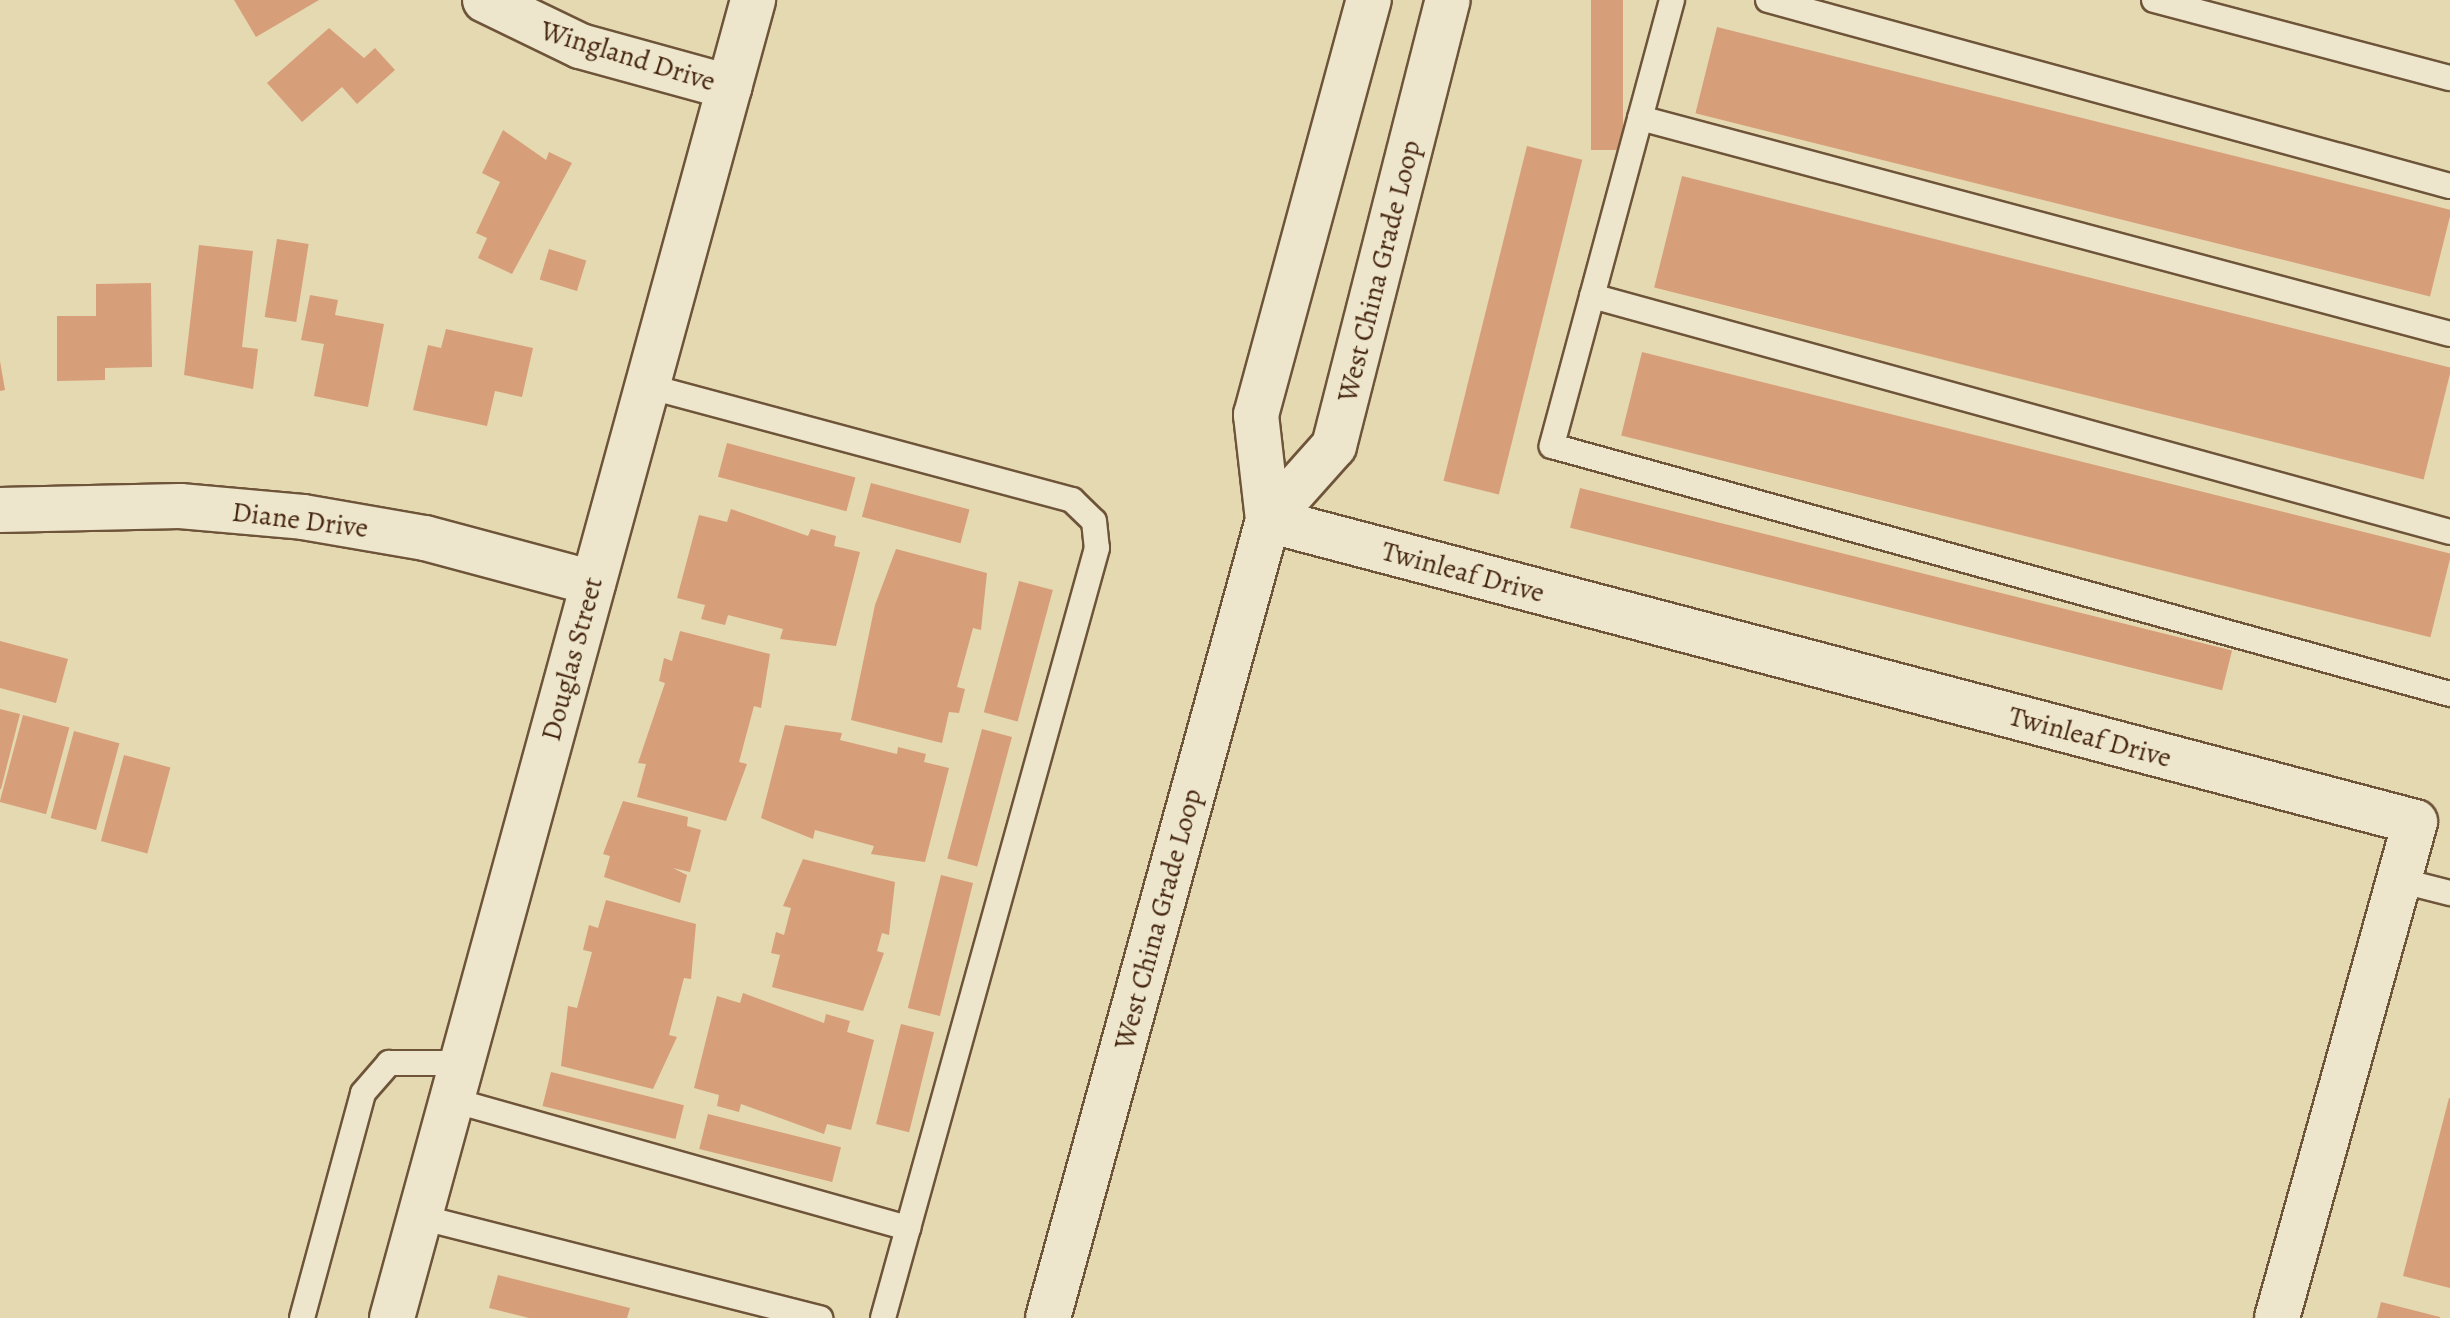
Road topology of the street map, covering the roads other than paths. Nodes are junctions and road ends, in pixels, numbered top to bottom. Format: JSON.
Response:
{"nodes":[{"id":1,"x":485,"y":0,"type":"edge"},
{"id":2,"x":753,"y":0,"type":"edge"},
{"id":3,"x":1369,"y":0,"type":"edge"},
{"id":4,"x":1448,"y":0,"type":"edge"},
{"id":5,"x":1672,"y":0,"type":"edge"},
{"id":6,"x":1768,"y":0,"type":"edge"},
{"id":7,"x":2154,"y":0,"type":"edge"},
{"id":8,"x":2450,"y":78,"type":"edge"},
{"id":9,"x":729,"y":87,"type":"junction"},
{"id":10,"x":1640,"y":118,"type":"junction"},
{"id":11,"x":2450,"y":186,"type":"edge"},
{"id":12,"x":1592,"y":296,"type":"junction"},
{"id":13,"x":2450,"y":334,"type":"edge"},
{"id":14,"x":647,"y":386,"type":"junction"},
{"id":15,"x":0,"y":510,"type":"edge"},
{"id":16,"x":1268,"y":520,"type":"junction"},
{"id":17,"x":2450,"y":532,"type":"edge"},
{"id":18,"x":593,"y":583,"type":"junction"},
{"id":19,"x":2450,"y":694,"type":"edge"},
{"id":20,"x":2399,"y":880,"type":"junction"},
{"id":21,"x":2450,"y":893,"type":"edge"},
{"id":22,"x":457,"y":1082,"type":"junction"},
{"id":23,"x":420,"y":1217,"type":"junction"},
{"id":24,"x":908,"y":1228,"type":"junction"},
{"id":25,"x":302,"y":1318,"type":"edge"},
{"id":26,"x":392,"y":1318,"type":"edge"},
{"id":27,"x":820,"y":1318,"type":"edge"},
{"id":28,"x":883,"y":1318,"type":"edge"},
{"id":29,"x":1048,"y":1318,"type":"edge"},
{"id":30,"x":2277,"y":1318,"type":"edge"}],
"edges":[{"from":1,"to":9,"type":"street","name":"Wingland Drive"},
{"from":2,"to":9,"type":"street","name":"Douglas Street"},
{"from":3,"to":16,"type":"street","name":"West China Grade Loop"},
{"from":4,"to":16,"type":"street","name":"West China Grade Loop"},
{"from":5,"to":10,"type":"lane"},
{"from":6,"to":11,"type":"lane"},
{"from":7,"to":8,"type":"lane"},
{"from":9,"to":14,"type":"street","name":"Douglas Street"},
{"from":10,"to":12,"type":"lane"},
{"from":10,"to":13,"type":"lane"},
{"from":12,"to":17,"type":"lane"},
{"from":12,"to":19,"type":"lane"},
{"from":14,"to":18,"type":"street","name":"Douglas Street"},
{"from":14,"to":24,"type":"lane"},
{"from":15,"to":18,"type":"street","name":"Diane Drive"},
{"from":16,"to":20,"type":"street","name":"Twinleaf Drive"},
{"from":16,"to":29,"type":"street","name":"West China Grade Loop"},
{"from":18,"to":22,"type":"street","name":"Douglas Street"},
{"from":20,"to":21,"type":"lane"},
{"from":20,"to":30,"type":"street","name":"Twinleaf Drive"},
{"from":22,"to":23,"type":"street","name":"Douglas Street"},
{"from":22,"to":24,"type":"lane"},
{"from":22,"to":25,"type":"lane"},
{"from":23,"to":26,"type":"street","name":"Douglas Street"},
{"from":23,"to":27,"type":"lane"},
{"from":24,"to":28,"type":"lane"}]}
